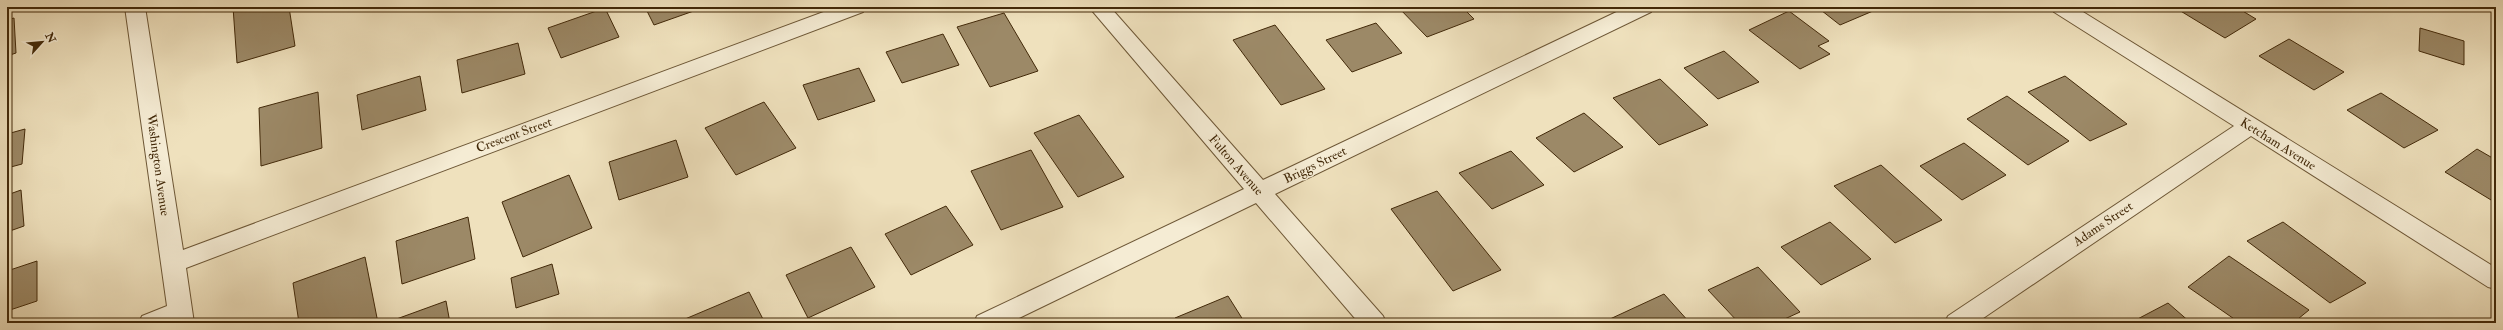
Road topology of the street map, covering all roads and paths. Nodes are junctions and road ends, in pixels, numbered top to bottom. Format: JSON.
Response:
{"nodes":[{"id":1,"x":135,"y":7,"type":"edge"},
{"id":2,"x":856,"y":7,"type":"edge"},
{"id":3,"x":1099,"y":7,"type":"edge"},
{"id":4,"x":1644,"y":7,"type":"edge"},
{"id":5,"x":2060,"y":7,"type":"edge"},
{"id":6,"x":2250,"y":126,"type":"junction"},
{"id":7,"x":1259,"y":192,"type":"junction"},
{"id":8,"x":172,"y":264,"type":"junction"},
{"id":9,"x":2496,"y":280,"type":"edge"},
{"id":10,"x":181,"y":317,"type":"edge"},
{"id":11,"x":151,"y":323,"type":"edge"},
{"id":12,"x":986,"y":323,"type":"edge"},
{"id":13,"x":1374,"y":323,"type":"edge"},
{"id":14,"x":1957,"y":323,"type":"edge"}],
"edges":[{"from":1,"to":8,"type":"street","name":"Washington Avenue"},
{"from":2,"to":8,"type":"street","name":"Crescent Street"},
{"from":3,"to":7,"type":"street","name":"Fulton Avenue"},
{"from":4,"to":7,"type":"street","name":"Briggs Street"},
{"from":5,"to":6,"type":"street","name":"Ketcham Avenue"},
{"from":6,"to":9,"type":"street","name":"Ketcham Avenue"},
{"from":6,"to":14,"type":"street","name":"Adams Street"},
{"from":7,"to":12,"type":"street","name":"Briggs Street"},
{"from":7,"to":13,"type":"street","name":"Fulton Avenue"},
{"from":8,"to":10,"type":"street","name":"Washington Avenue"},
{"from":10,"to":11,"type":"street"}]}
